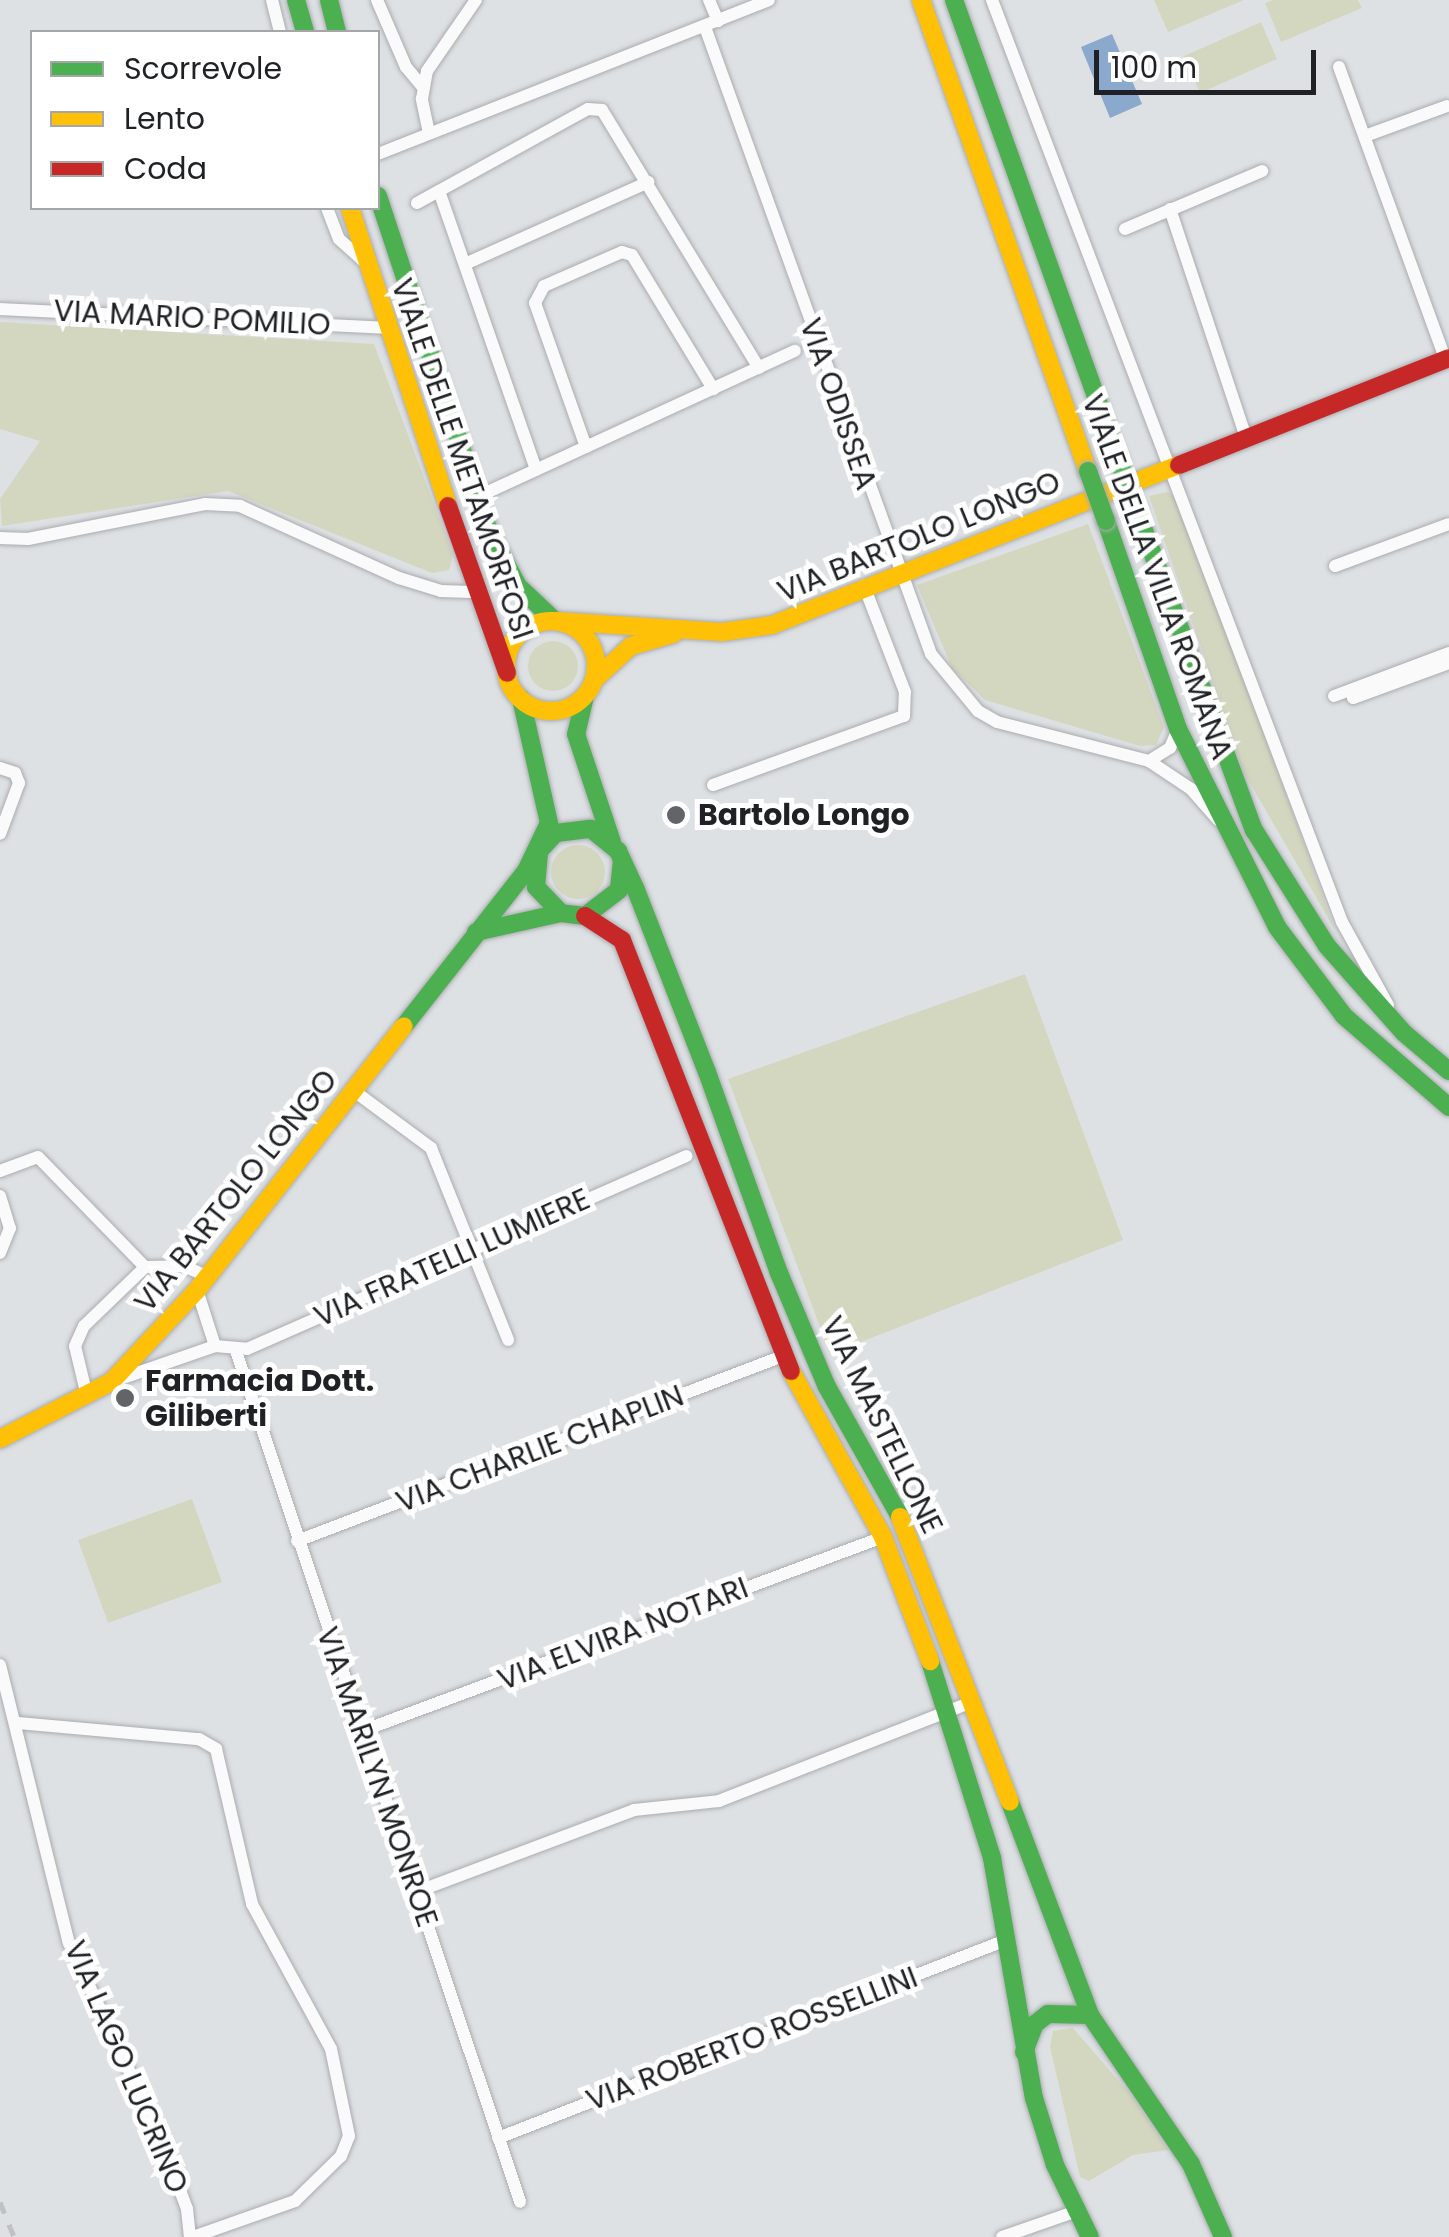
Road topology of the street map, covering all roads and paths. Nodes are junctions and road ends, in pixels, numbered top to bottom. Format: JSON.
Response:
{"nodes":[{"id":1,"x":272,"y":0,"type":"edge"},
{"id":2,"x":296,"y":0,"type":"edge"},
{"id":3,"x":328,"y":0,"type":"edge"},
{"id":4,"x":377,"y":0,"type":"edge"},
{"id":5,"x":476,"y":0,"type":"edge"},
{"id":6,"x":710,"y":0,"type":"edge"},
{"id":7,"x":769,"y":0,"type":"edge"},
{"id":8,"x":921,"y":0,"type":"edge"},
{"id":9,"x":954,"y":0,"type":"edge"},
{"id":10,"x":992,"y":0,"type":"edge"},
{"id":11,"x":711,"y":24,"type":"junction"},
{"id":12,"x":280,"y":30,"type":"edge"},
{"id":13,"x":304,"y":30,"type":"edge"},
{"id":14,"x":336,"y":30,"type":"edge"},
{"id":15,"x":1339,"y":67,"type":"dead end"},
{"id":16,"x":422,"y":86,"type":"junction"},
{"id":17,"x":1447,"y":106,"type":"edge"},
{"id":18,"x":429,"y":134,"type":"junction"},
{"id":19,"x":1364,"y":136,"type":"junction"},
{"id":20,"x":380,"y":153,"type":"edge"},
{"id":21,"x":1262,"y":170,"type":"dead end"},
{"id":22,"x":648,"y":182,"type":"junction"},
{"id":23,"x":440,"y":191,"type":"junction"},
{"id":24,"x":380,"y":203,"type":"edge"},
{"id":25,"x":417,"y":204,"type":"dead end"},
{"id":26,"x":328,"y":210,"type":"edge"},
{"id":27,"x":351,"y":210,"type":"edge"},
{"id":28,"x":1170,"y":210,"type":"junction"},
{"id":29,"x":1125,"y":229,"type":"dead end"},
{"id":30,"x":366,"y":264,"type":"junction"},
{"id":31,"x":465,"y":264,"type":"junction"},
{"id":32,"x":0,"y":308,"type":"edge"},
{"id":33,"x":416,"y":322,"type":"junction"},
{"id":34,"x":384,"y":328,"type":"junction"},
{"id":35,"x":795,"y":352,"type":"dead end"},
{"id":36,"x":1447,"y":359,"type":"edge"},
{"id":37,"x":759,"y":368,"type":"junction"},
{"id":38,"x":713,"y":389,"type":"junction"},
{"id":39,"x":1246,"y":438,"type":"junction"},
{"id":40,"x":586,"y":447,"type":"junction"},
{"id":41,"x":1174,"y":467,"type":"junction"},
{"id":42,"x":536,"y":470,"type":"junction"},
{"id":43,"x":477,"y":497,"type":"junction"},
{"id":44,"x":1449,"y":524,"type":"edge"},
{"id":45,"x":0,"y":538,"type":"edge"},
{"id":46,"x":1335,"y":566,"type":"dead end"},
{"id":47,"x":897,"y":572,"type":"junction"},
{"id":48,"x":864,"y":586,"type":"junction"},
{"id":49,"x":478,"y":592,"type":"junction"},
{"id":50,"x":555,"y":621,"type":"junction"},
{"id":51,"x":683,"y":631,"type":"junction"},
{"id":52,"x":1449,"y":653,"type":"edge"},
{"id":53,"x":1449,"y":663,"type":"edge"},
{"id":54,"x":507,"y":673,"type":"junction"},
{"id":55,"x":590,"y":687,"type":"junction"},
{"id":56,"x":1334,"y":696,"type":"dead end"},
{"id":57,"x":1352,"y":698,"type":"dead end"},
{"id":58,"x":520,"y":699,"type":"junction"},
{"id":59,"x":1178,"y":729,"type":"junction"},
{"id":60,"x":1150,"y":761,"type":"junction"},
{"id":61,"x":0,"y":768,"type":"edge"},
{"id":62,"x":713,"y":785,"type":"dead end"},
{"id":63,"x":1222,"y":825,"type":"junction"},
{"id":64,"x":0,"y":834,"type":"edge"},
{"id":65,"x":612,"y":842,"type":"junction"},
{"id":66,"x":539,"y":851,"type":"junction"},
{"id":67,"x":622,"y":860,"type":"junction"},
{"id":68,"x":561,"y":914,"type":"junction"},
{"id":69,"x":586,"y":916,"type":"junction"},
{"id":70,"x":476,"y":932,"type":"junction"},
{"id":71,"x":1404,"y":1033,"type":"junction"},
{"id":72,"x":1449,"y":1070,"type":"edge"},
{"id":73,"x":354,"y":1091,"type":"junction"},
{"id":74,"x":1449,"y":1107,"type":"edge"},
{"id":75,"x":687,"y":1156,"type":"dead end"},
{"id":76,"x":0,"y":1171,"type":"edge"},
{"id":77,"x":0,"y":1196,"type":"edge"},
{"id":78,"x":473,"y":1247,"type":"junction"},
{"id":79,"x":0,"y":1253,"type":"edge"},
{"id":80,"x":145,"y":1267,"type":"junction"},
{"id":81,"x":203,"y":1284,"type":"junction"},
{"id":82,"x":508,"y":1340,"type":"dead end"},
{"id":83,"x":215,"y":1346,"type":"junction"},
{"id":84,"x":236,"y":1351,"type":"junction"},
{"id":85,"x":783,"y":1356,"type":"junction"},
{"id":86,"x":111,"y":1382,"type":"junction"},
{"id":87,"x":87,"y":1396,"type":"junction"},
{"id":88,"x":0,"y":1439,"type":"edge"},
{"id":89,"x":883,"y":1537,"type":"junction"},
{"id":90,"x":298,"y":1541,"type":"junction"},
{"id":91,"x":0,"y":1666,"type":"edge"},
{"id":92,"x":972,"y":1702,"type":"junction"},
{"id":93,"x":948,"y":1712,"type":"junction"},
{"id":94,"x":18,"y":1723,"type":"junction"},
{"id":95,"x":362,"y":1732,"type":"junction"},
{"id":96,"x":416,"y":1892,"type":"junction"},
{"id":97,"x":1006,"y":1940,"type":"junction"},
{"id":98,"x":1090,"y":2016,"type":"junction"},
{"id":99,"x":1024,"y":2054,"type":"junction"},
{"id":100,"x":498,"y":2138,"type":"junction"},
{"id":101,"x":520,"y":2202,"type":"dead end"},
{"id":102,"x":1077,"y":2211,"type":"junction"},
{"id":103,"x":192,"y":2237,"type":"edge"},
{"id":104,"x":1002,"y":2237,"type":"edge"},
{"id":105,"x":1090,"y":2237,"type":"edge"},
{"id":106,"x":1223,"y":2237,"type":"edge"}],
"edges":[{"from":1,"to":12,"type":"street"},
{"from":2,"to":13,"type":"street"},
{"from":3,"to":14,"type":"street"},
{"from":4,"to":16,"type":"street"},
{"from":5,"to":16,"type":"street"},
{"from":6,"to":11,"type":"street","name":"VIA ODISSEA"},
{"from":7,"to":11,"type":"street"},
{"from":8,"to":59,"type":"street","name":"VIALE DELLA VILLA ROMANA","bridge":true},
{"from":9,"to":71,"type":"street","name":"VIALE DELLA VILLA ROMANA","bridge":true},
{"from":10,"to":41,"type":"street","name":"VIALE DELLA VILLA ROMANA"},
{"from":11,"to":18,"type":"street"},
{"from":11,"to":47,"type":"street","name":"VIA ODISSEA"},
{"from":15,"to":19,"type":"street"},
{"from":16,"to":18,"type":"street"},
{"from":17,"to":19,"type":"street"},
{"from":18,"to":20,"type":"street"},
{"from":19,"to":36,"type":"street"},
{"from":21,"to":28,"type":"street"},
{"from":22,"to":23,"type":"street"},
{"from":22,"to":31,"type":"street"},
{"from":22,"to":37,"type":"street"},
{"from":23,"to":25,"type":"street"},
{"from":23,"to":31,"type":"street"},
{"from":24,"to":33,"type":"street","name":"VIALE DELLE METAMORFOSI"},
{"from":26,"to":30,"type":"street","name":"VIALE DELLE METAMORFOSI"},
{"from":27,"to":30,"type":"street","name":"VIALE DELLE METAMORFOSI"},
{"from":28,"to":29,"type":"street"},
{"from":28,"to":39,"type":"street"},
{"from":30,"to":34,"type":"street","name":"VIALE DELLE METAMORFOSI"},
{"from":31,"to":42,"type":"street"},
{"from":32,"to":34,"type":"street","name":"VIA MARIO POMILIO"},
{"from":33,"to":34,"type":"street"},
{"from":33,"to":43,"type":"street","name":"VIALE DELLE METAMORFOSI"},
{"from":34,"to":49,"type":"street","name":"VIALE DELLE METAMORFOSI"},
{"from":35,"to":37,"type":"street"},
{"from":36,"to":39,"type":"street","name":"VIA BARTOLO LONGO"},
{"from":37,"to":38,"type":"street"},
{"from":38,"to":40,"type":"street"},
{"from":38,"to":40,"type":"street"},
{"from":39,"to":41,"type":"street","name":"VIA BARTOLO LONGO"},
{"from":40,"to":42,"type":"street"},
{"from":41,"to":47,"type":"street","name":"VIA BARTOLO LONGO"},
{"from":41,"to":71,"type":"street","name":"VIALE DELLA VILLA ROMANA"},
{"from":42,"to":43,"type":"street"},
{"from":43,"to":50,"type":"street","name":"VIALE DELLE METAMORFOSI"},
{"from":44,"to":46,"type":"street"},
{"from":45,"to":49,"type":"street"},
{"from":47,"to":48,"type":"street","name":"VIA BARTOLO LONGO"},
{"from":47,"to":60,"type":"street","name":"VIA ODISSEA"},
{"from":48,"to":51,"type":"street","name":"VIA BARTOLO LONGO"},
{"from":48,"to":62,"type":"street"},
{"from":49,"to":54,"type":"street","name":"VIALE DELLE METAMORFOSI"},
{"from":50,"to":51,"type":"street","name":"VIA BARTOLO LONGO"},
{"from":50,"to":54,"type":"street"},
{"from":50,"to":55,"type":"street"},
{"from":51,"to":55,"type":"street","name":"VIA BARTOLO LONGO"},
{"from":52,"to":56,"type":"street"},
{"from":53,"to":57,"type":"street"},
{"from":54,"to":58,"type":"street"},
{"from":55,"to":58,"type":"street"},
{"from":55,"to":65,"type":"street"},
{"from":58,"to":66,"type":"street","name":"VIA BARTOLO LONGO"},
{"from":59,"to":60,"type":"street"},
{"from":59,"to":63,"type":"street","name":"VIALE DELLA VILLA ROMANA"},
{"from":60,"to":63,"type":"street","name":"VIA ODISSEA"},
{"from":61,"to":64,"type":"street"},
{"from":63,"to":74,"type":"street","name":"VIALE DELLA VILLA ROMANA"},
{"from":65,"to":66,"type":"street"},
{"from":65,"to":67,"type":"street"},
{"from":66,"to":68,"type":"street"},
{"from":66,"to":70,"type":"street","name":"VIA BARTOLO LONGO"},
{"from":67,"to":69,"type":"street"},
{"from":67,"to":92,"type":"street","name":"VIA MASTELLONE"},
{"from":68,"to":69,"type":"street"},
{"from":68,"to":70,"type":"street"},
{"from":69,"to":85,"type":"street","name":"VIA MASTELLONE"},
{"from":70,"to":73,"type":"street","name":"VIA BARTOLO LONGO"},
{"from":71,"to":72,"type":"street","name":"VIALE DELLA VILLA ROMANA"},
{"from":73,"to":78,"type":"street"},
{"from":73,"to":81,"type":"street","name":"VIA BARTOLO LONGO"},
{"from":75,"to":78,"type":"street","name":"VIA FRATELLI LUMIERE"},
{"from":76,"to":80,"type":"street"},
{"from":77,"to":79,"type":"street"},
{"from":78,"to":82,"type":"street"},
{"from":78,"to":84,"type":"street","name":"VIA FRATELLI LUMIERE"},
{"from":80,"to":81,"type":"street"},
{"from":80,"to":87,"type":"street"},
{"from":81,"to":83,"type":"street"},
{"from":81,"to":86,"type":"street","name":"VIA BARTOLO LONGO"},
{"from":83,"to":84,"type":"street"},
{"from":83,"to":86,"type":"street"},
{"from":84,"to":90,"type":"street","name":"VIA MARILYN MONROE"},
{"from":85,"to":89,"type":"street","name":"VIA MASTELLONE"},
{"from":85,"to":90,"type":"street","name":"VIA CHARLIE CHAPLIN"},
{"from":86,"to":87,"type":"street","name":"VIA BARTOLO LONGO"},
{"from":87,"to":88,"type":"street","name":"VIA BARTOLO LONGO"},
{"from":89,"to":93,"type":"street","name":"VIA MASTELLONE"},
{"from":89,"to":95,"type":"street","name":"VIA ELVIRA NOTARI"},
{"from":90,"to":95,"type":"street","name":"VIA MARILYN MONROE"},
{"from":91,"to":94,"type":"street","name":"VIA LAGO LUCRINO"},
{"from":92,"to":93,"type":"street"},
{"from":92,"to":98,"type":"street","name":"VIA MASTELLONE"},
{"from":93,"to":96,"type":"street"},
{"from":93,"to":97,"type":"street","name":"VIA MASTELLONE"},
{"from":94,"to":103,"type":"street","name":"VIA LAGO LUCRINO"},
{"from":94,"to":103,"type":"street"},
{"from":95,"to":96,"type":"street","name":"VIA MARILYN MONROE"},
{"from":96,"to":100,"type":"street","name":"VIA MARILYN MONROE"},
{"from":97,"to":99,"type":"street","name":"VIA MASTELLONE"},
{"from":97,"to":100,"type":"street","name":"VIA ROBERTO ROSSELLINI"},
{"from":98,"to":99,"type":"street"},
{"from":98,"to":106,"type":"street","name":"VIA MASTELLONE"},
{"from":99,"to":102,"type":"street","name":"VIA MASTELLONE"},
{"from":100,"to":101,"type":"street","name":"VIA MARILYN MONROE"},
{"from":102,"to":104,"type":"street"},
{"from":102,"to":105,"type":"street","name":"VIA MASTELLONE"}]}
